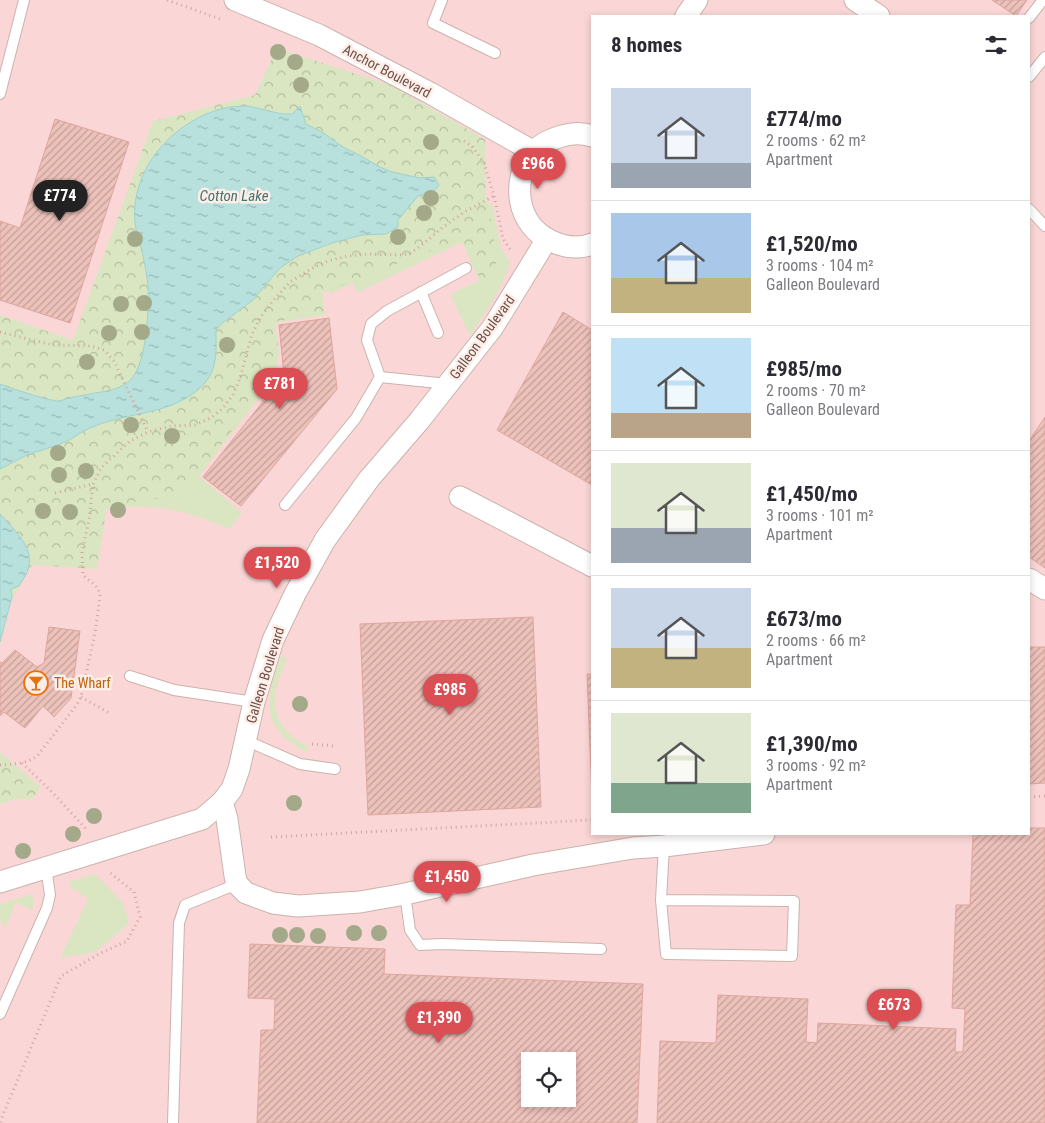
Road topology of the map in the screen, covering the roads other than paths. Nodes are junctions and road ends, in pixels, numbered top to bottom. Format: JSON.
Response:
{"nodes":[{"id":1,"x":24,"y":0,"type":"edge"},
{"id":2,"x":234,"y":0,"type":"edge"},
{"id":3,"x":442,"y":0,"type":"edge"},
{"id":4,"x":697,"y":0,"type":"edge"},
{"id":5,"x":855,"y":0,"type":"edge"},
{"id":6,"x":1042,"y":0,"type":"edge"},
{"id":7,"x":687,"y":15,"type":"edge"},
{"id":8,"x":878,"y":15,"type":"edge"},
{"id":9,"x":1030,"y":17,"type":"edge"},
{"id":10,"x":495,"y":54,"type":"dead end"},
{"id":11,"x":1045,"y":57,"type":"edge"},
{"id":12,"x":1030,"y":76,"type":"edge"},
{"id":13,"x":0,"y":94,"type":"edge"},
{"id":14,"x":591,"y":136,"type":"edge"},
{"id":15,"x":534,"y":152,"type":"junction"},
{"id":16,"x":1030,"y":210,"type":"edge"},
{"id":17,"x":1045,"y":226,"type":"edge"},
{"id":18,"x":547,"y":239,"type":"junction"},
{"id":19,"x":591,"y":245,"type":"edge"},
{"id":20,"x":466,"y":268,"type":"dead end"},
{"id":21,"x":422,"y":292,"type":"junction"},
{"id":22,"x":438,"y":333,"type":"dead end"},
{"id":23,"x":380,"y":377,"type":"junction"},
{"id":24,"x":448,"y":384,"type":"junction"},
{"id":25,"x":460,"y":498,"type":"dead end"},
{"id":26,"x":285,"y":505,"type":"dead end"},
{"id":27,"x":591,"y":565,"type":"edge"},
{"id":28,"x":1030,"y":580,"type":"edge"},
{"id":29,"x":1045,"y":589,"type":"edge"},
{"id":30,"x":130,"y":676,"type":"dead end"},
{"id":31,"x":254,"y":702,"type":"junction"},
{"id":32,"x":245,"y":740,"type":"junction"},
{"id":33,"x":335,"y":769,"type":"dead end"},
{"id":34,"x":222,"y":802,"type":"junction"},
{"id":35,"x":756,"y":835,"type":"edge"},
{"id":36,"x":664,"y":846,"type":"junction"},
{"id":37,"x":46,"y":867,"type":"junction"},
{"id":38,"x":0,"y":882,"type":"edge"},
{"id":39,"x":237,"y":884,"type":"junction"},
{"id":40,"x":405,"y":894,"type":"junction"},
{"id":41,"x":661,"y":900,"type":"junction"},
{"id":42,"x":601,"y":949,"type":"dead end"},
{"id":43,"x":0,"y":1014,"type":"edge"},
{"id":44,"x":173,"y":1123,"type":"edge"}],
"edges":[{"from":1,"to":13,"type":"lane"},
{"from":2,"to":15,"type":"street","name":"Anchor Boulevard"},
{"from":3,"to":10,"type":"lane"},
{"from":4,"to":7,"type":"street"},
{"from":5,"to":8,"type":"street"},
{"from":6,"to":9,"type":"lane"},
{"from":11,"to":12,"type":"lane"},
{"from":14,"to":15,"type":"street"},
{"from":15,"to":18,"type":"street"},
{"from":16,"to":17,"type":"lane"},
{"from":18,"to":19,"type":"street"},
{"from":18,"to":24,"type":"street","name":"Galleon Boulevard"},
{"from":20,"to":21,"type":"lane"},
{"from":21,"to":22,"type":"lane"},
{"from":21,"to":23,"type":"lane"},
{"from":23,"to":24,"type":"lane"},
{"from":23,"to":26,"type":"lane"},
{"from":24,"to":31,"type":"street","name":"Galleon Boulevard"},
{"from":25,"to":27,"type":"street"},
{"from":28,"to":29,"type":"street"},
{"from":30,"to":31,"type":"lane"},
{"from":31,"to":32,"type":"street","name":"Galleon Boulevard"},
{"from":32,"to":33,"type":"lane"},
{"from":32,"to":34,"type":"street","name":"Galleon Boulevard"},
{"from":34,"to":37,"type":"street","name":"Galleon Boulevard"},
{"from":34,"to":39,"type":"street"},
{"from":35,"to":36,"type":"street"},
{"from":36,"to":40,"type":"street"},
{"from":36,"to":41,"type":"lane"},
{"from":37,"to":38,"type":"street","name":"Galleon Boulevard"},
{"from":37,"to":43,"type":"lane"},
{"from":39,"to":40,"type":"street"},
{"from":39,"to":44,"type":"lane"},
{"from":40,"to":42,"type":"lane"},
{"from":41,"to":41,"type":"lane"}]}
